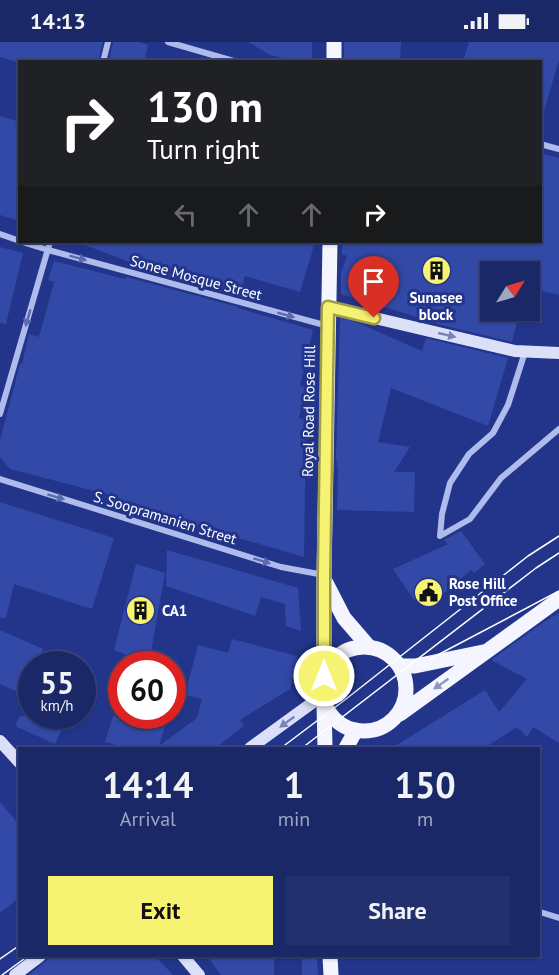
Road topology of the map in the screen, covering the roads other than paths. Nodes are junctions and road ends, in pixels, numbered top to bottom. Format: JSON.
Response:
{"nodes":[{"id":1,"x":108,"y":42,"type":"edge"},
{"id":2,"x":168,"y":42,"type":"edge"},
{"id":3,"x":334,"y":42,"type":"edge"},
{"id":4,"x":104,"y":60,"type":"edge"},
{"id":5,"x":230,"y":60,"type":"edge"},
{"id":6,"x":334,"y":60,"type":"edge"},
{"id":7,"x":542,"y":145,"type":"edge"},
{"id":8,"x":559,"y":149,"type":"edge"},
{"id":9,"x":0,"y":234,"type":"edge"},
{"id":10,"x":18,"y":240,"type":"edge"},
{"id":11,"x":27,"y":243,"type":"edge"},
{"id":12,"x":50,"y":243,"type":"edge"},
{"id":13,"x":330,"y":243,"type":"edge"},
{"id":14,"x":48,"y":250,"type":"junction"},
{"id":15,"x":328,"y":307,"type":"junction"},
{"id":16,"x":328,"y":326,"type":"junction"},
{"id":17,"x":525,"y":352,"type":"junction"},
{"id":18,"x":559,"y":353,"type":"edge"},
{"id":19,"x":0,"y":414,"type":"edge"},
{"id":20,"x":559,"y":429,"type":"edge"},
{"id":21,"x":0,"y":479,"type":"edge"},
{"id":22,"x":324,"y":578,"type":"junction"},
{"id":23,"x":558,"y":597,"type":"edge"},
{"id":24,"x":369,"y":648,"type":"junction"},
{"id":25,"x":489,"y":651,"type":"junction"},
{"id":26,"x":400,"y":666,"type":"junction"},
{"id":27,"x":324,"y":676,"type":"junction"},
{"id":28,"x":323,"y":697,"type":"junction"},
{"id":29,"x":395,"y":718,"type":"junction"},
{"id":30,"x":356,"y":730,"type":"junction"},
{"id":31,"x":2,"y":744,"type":"edge"},
{"id":32,"x":251,"y":747,"type":"edge"},
{"id":33,"x":324,"y":747,"type":"edge"},
{"id":34,"x":347,"y":747,"type":"edge"},
{"id":35,"x":18,"y":750,"type":"edge"},
{"id":36,"x":18,"y":761,"type":"edge"},
{"id":37,"x":540,"y":912,"type":"dead end"},
{"id":38,"x":559,"y":918,"type":"edge"},
{"id":39,"x":39,"y":957,"type":"edge"},
{"id":40,"x":184,"y":957,"type":"edge"},
{"id":41,"x":330,"y":957,"type":"edge"},
{"id":42,"x":15,"y":975,"type":"edge"},
{"id":43,"x":199,"y":975,"type":"edge"},
{"id":44,"x":331,"y":975,"type":"edge"}],
"edges":[{"from":1,"to":4,"type":"street"},
{"from":2,"to":5,"type":"street"},
{"from":3,"to":6,"type":"main road"},
{"from":7,"to":8,"type":"street"},
{"from":9,"to":10,"type":"street","name":"Sonee Mosque Street"},
{"from":11,"to":14,"type":"street","name":"Sonee Mosque Street"},
{"from":12,"to":14,"type":"street"},
{"from":13,"to":15,"type":"main road","name":"Royal Road Rose Hill"},
{"from":14,"to":16,"type":"street","name":"Sonee Mosque Street","one_way":true},
{"from":14,"to":19,"type":"street","one_way":true},
{"from":15,"to":16,"type":"main road","name":"Royal Road Rose Hill"},
{"from":15,"to":17,"type":"street","one_way":true},
{"from":16,"to":22,"type":"main road","name":"Royal Road Rose Hill"},
{"from":17,"to":18,"type":"street"},
{"from":17,"to":20,"type":"street"},
{"from":21,"to":22,"type":"street","name":"S. Soopramanien Street","one_way":true},
{"from":22,"to":24,"type":"main road","name":"Royal Road Rose Hill"},
{"from":22,"to":27,"type":"main road","name":"Royal Road Rose Hill"},
{"from":23,"to":25,"type":"main road"},
{"from":24,"to":26,"type":"main road"},
{"from":24,"to":27,"type":"main road"},
{"from":25,"to":26,"type":"main road"},
{"from":25,"to":29,"type":"main road","one_way":true},
{"from":26,"to":29,"type":"main road"},
{"from":27,"to":28,"type":"main road"},
{"from":28,"to":30,"type":"main road"},
{"from":28,"to":32,"type":"street","one_way":true},
{"from":28,"to":33,"type":"main road"},
{"from":29,"to":30,"type":"main road"},
{"from":30,"to":34,"type":"main road"},
{"from":31,"to":35,"type":"street"},
{"from":31,"to":36,"type":"street"},
{"from":37,"to":38,"type":"street"},
{"from":39,"to":42,"type":"street"},
{"from":40,"to":43,"type":"street"},
{"from":41,"to":44,"type":"main road"}]}
